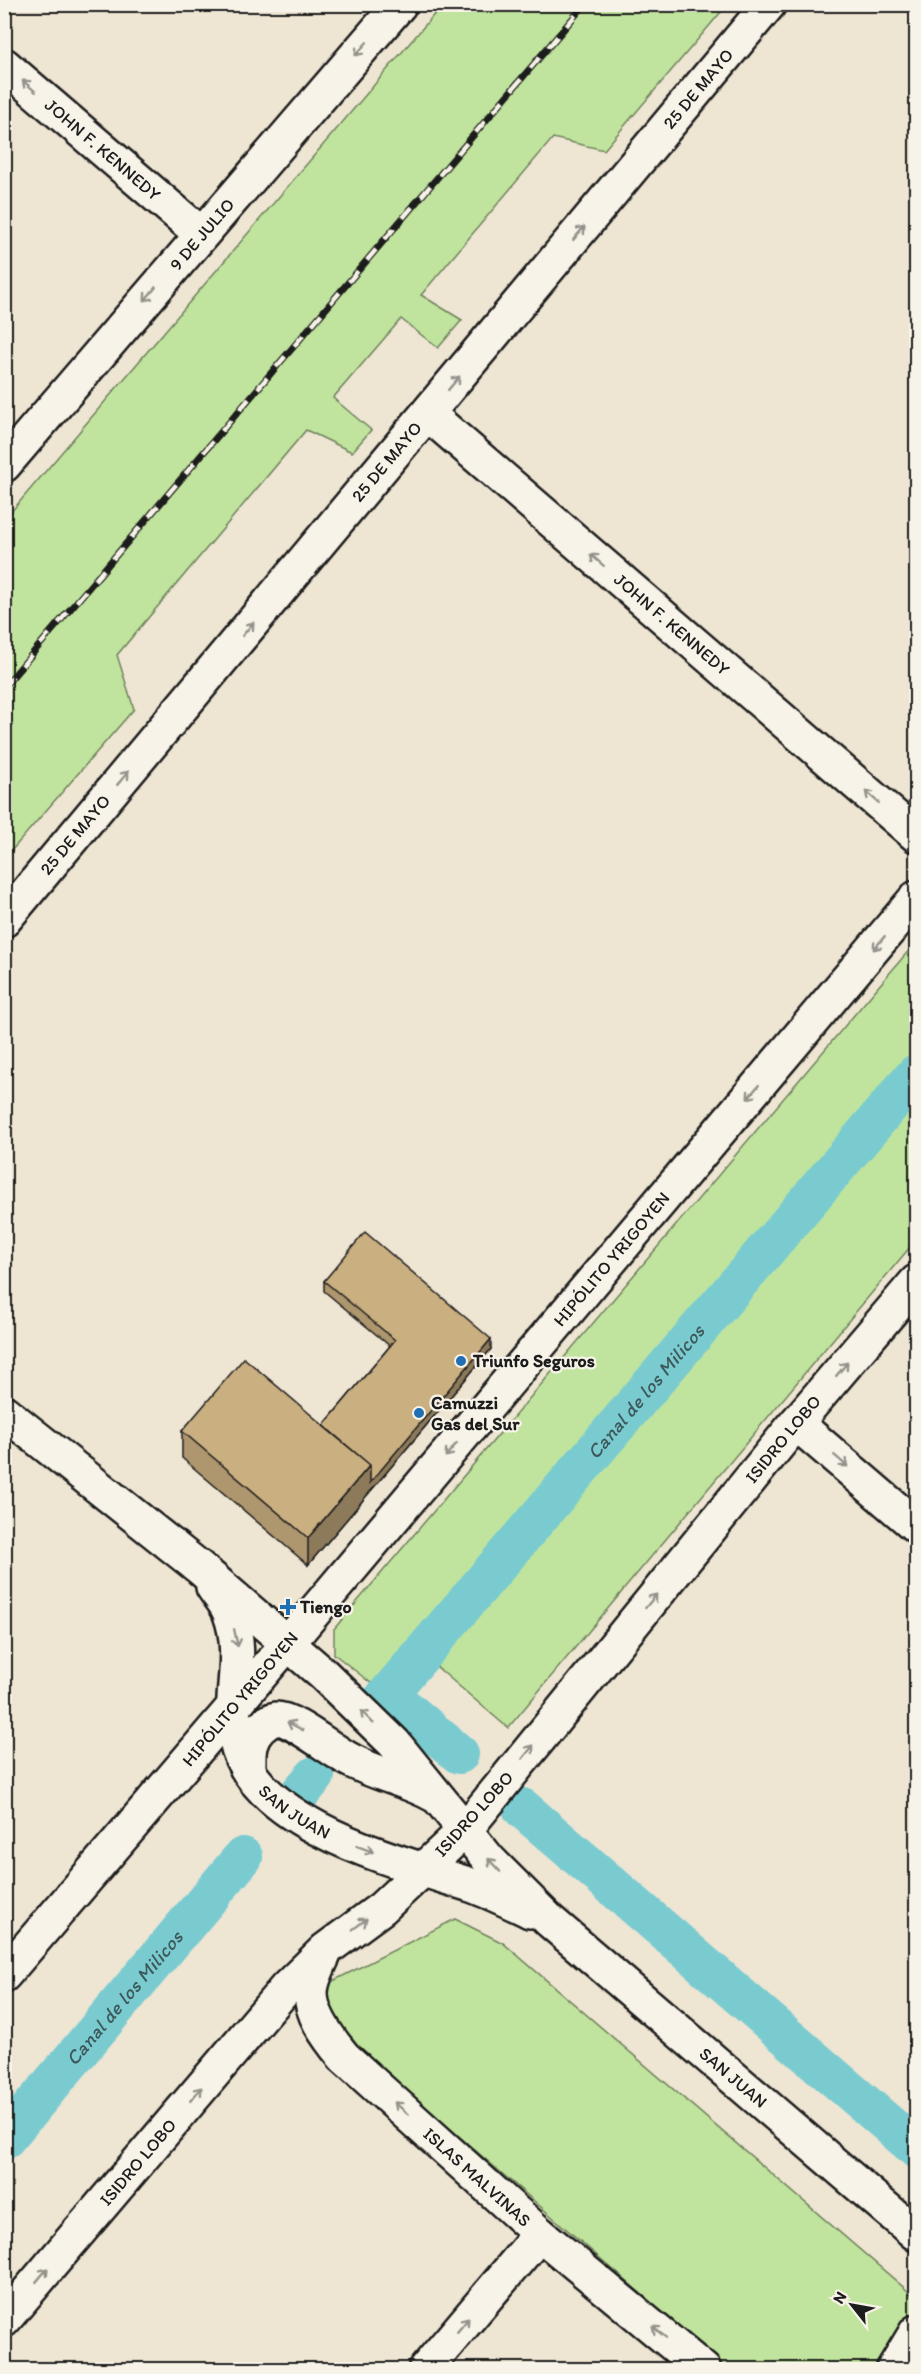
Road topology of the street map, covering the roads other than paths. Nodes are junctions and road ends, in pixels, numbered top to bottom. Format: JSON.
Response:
{"nodes":[{"id":1,"x":400,"y":4,"type":"edge"},
{"id":2,"x":769,"y":4,"type":"edge"},
{"id":3,"x":4,"y":65,"type":"edge"},
{"id":4,"x":201,"y":234,"type":"junction"},
{"id":5,"x":428,"y":414,"type":"junction"},
{"id":6,"x":4,"y":465,"type":"edge"},
{"id":7,"x":916,"y":835,"type":"edge"},
{"id":8,"x":916,"y":898,"type":"edge"},
{"id":9,"x":4,"y":920,"type":"edge"},
{"id":10,"x":916,"y":1282,"type":"edge"},
{"id":11,"x":4,"y":1412,"type":"edge"},
{"id":12,"x":796,"y":1423,"type":"junction"},
{"id":13,"x":916,"y":1526,"type":"edge"},
{"id":14,"x":200,"y":1568,"type":"junction"},
{"id":15,"x":288,"y":1643,"type":"junction"},
{"id":16,"x":232,"y":1709,"type":"junction"},
{"id":17,"x":249,"y":1772,"type":"junction"},
{"id":18,"x":440,"y":1799,"type":"junction"},
{"id":19,"x":465,"y":1830,"type":"junction"},
{"id":20,"x":423,"y":1870,"type":"junction"},
{"id":21,"x":550,"y":1921,"type":"junction"},
{"id":22,"x":326,"y":1950,"type":"junction"},
{"id":23,"x":4,"y":1975,"type":"edge"},
{"id":24,"x":540,"y":2234,"type":"junction"},
{"id":25,"x":916,"y":2234,"type":"edge"},
{"id":26,"x":4,"y":2320,"type":"edge"},
{"id":27,"x":916,"y":2332,"type":"edge"},
{"id":28,"x":426,"y":2370,"type":"edge"},
{"id":29,"x":704,"y":2370,"type":"edge"},
{"id":30,"x":893,"y":2370,"type":"edge"}],
"edges":[{"from":1,"to":4,"type":"street","name":"9 DE JULIO","one_way":true},
{"from":5,"to":2,"type":"street","name":"25 DE MAYO","one_way":true},
{"from":4,"to":3,"type":"street","name":"JOHN F. KENNEDY","one_way":true},
{"from":4,"to":6,"type":"street","name":"9 DE JULIO","one_way":true},
{"from":7,"to":5,"type":"street","name":"JOHN F. KENNEDY","one_way":true},
{"from":9,"to":5,"type":"street","name":"25 DE MAYO","one_way":true},
{"from":8,"to":15,"type":"street","name":"HIPÓLITO YRIGOYEN","one_way":true},
{"from":12,"to":10,"type":"street","name":"ISIDRO LOBO","one_way":true},
{"from":11,"to":14,"type":"street","name":"SAN JUAN"},
{"from":12,"to":13,"type":"street","one_way":true},
{"from":19,"to":12,"type":"street","name":"ISIDRO LOBO","one_way":true},
{"from":14,"to":15,"type":"street","name":"SAN JUAN"},
{"from":14,"to":16,"type":"street","name":"SAN JUAN","one_way":true},
{"from":15,"to":16,"type":"street","name":"HIPÓLITO YRIGOYEN"},
{"from":18,"to":15,"type":"street","name":"SAN JUAN","one_way":true},
{"from":16,"to":17,"type":"street","name":"SAN JUAN"},
{"from":16,"to":23,"type":"street","name":"HIPÓLITO YRIGOYEN"},
{"from":18,"to":17,"type":"street","one_way":true},
{"from":17,"to":20,"type":"street","name":"SAN JUAN","one_way":true},
{"from":18,"to":19,"type":"street","name":"SAN JUAN"},
{"from":19,"to":20,"type":"street","name":"ISIDRO LOBO"},
{"from":21,"to":19,"type":"street","name":"SAN JUAN","one_way":true},
{"from":20,"to":21,"type":"street","name":"SAN JUAN"},
{"from":22,"to":20,"type":"street","name":"ISIDRO LOBO","one_way":true},
{"from":21,"to":25,"type":"street","name":"SAN JUAN"},
{"from":24,"to":22,"type":"street","name":"ISLAS MALVINAS","one_way":true},
{"from":26,"to":22,"type":"street","name":"ISIDRO LOBO","one_way":true},
{"from":28,"to":24,"type":"street","one_way":true},
{"from":29,"to":24,"type":"street","name":"ISLAS MALVINAS","one_way":true},
{"from":27,"to":30,"type":"street"}]}
